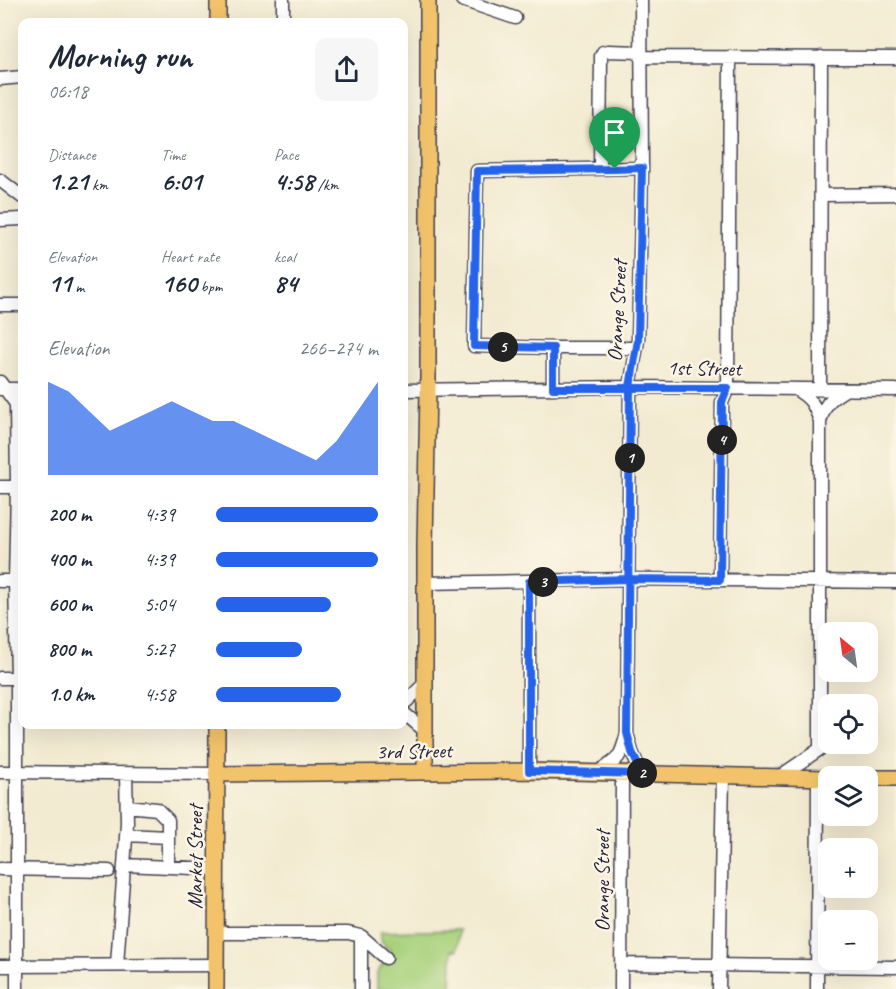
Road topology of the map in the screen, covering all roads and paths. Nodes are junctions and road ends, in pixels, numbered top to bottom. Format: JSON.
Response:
{"nodes":[{"id":1,"x":218,"y":0,"type":"edge"},
{"id":2,"x":283,"y":0,"type":"edge"},
{"id":3,"x":428,"y":0,"type":"edge"},
{"id":4,"x":462,"y":0,"type":"edge"},
{"id":5,"x":641,"y":0,"type":"edge"},
{"id":6,"x":218,"y":18,"type":"edge"},
{"id":7,"x":283,"y":18,"type":"edge"},
{"id":8,"x":515,"y":18,"type":"dead end"},
{"id":9,"x":640,"y":54,"type":"junction"},
{"id":10,"x":730,"y":57,"type":"junction"},
{"id":11,"x":821,"y":57,"type":"junction"},
{"id":12,"x":896,"y":58,"type":"edge"},
{"id":13,"x":18,"y":77,"type":"edge"},
{"id":14,"x":0,"y":79,"type":"edge"},
{"id":15,"x":642,"y":168,"type":"junction"},
{"id":16,"x":600,"y":169,"type":"junction"},
{"id":17,"x":0,"y":180,"type":"edge"},
{"id":18,"x":18,"y":194,"type":"edge"},
{"id":19,"x":896,"y":194,"type":"edge"},
{"id":20,"x":822,"y":195,"type":"junction"},
{"id":21,"x":18,"y":219,"type":"edge"},
{"id":22,"x":0,"y":220,"type":"edge"},
{"id":23,"x":0,"y":305,"type":"edge"},
{"id":24,"x":18,"y":305,"type":"edge"},
{"id":25,"x":553,"y":348,"type":"junction"},
{"id":26,"x":637,"y":348,"type":"junction"},
{"id":27,"x":1,"y":387,"type":"edge"},
{"id":28,"x":630,"y":387,"type":"junction"},
{"id":29,"x":553,"y":388,"type":"junction"},
{"id":30,"x":728,"y":388,"type":"junction"},
{"id":31,"x":18,"y":389,"type":"edge"},
{"id":32,"x":794,"y":389,"type":"junction"},
{"id":33,"x":820,"y":389,"type":"junction"},
{"id":34,"x":846,"y":389,"type":"junction"},
{"id":35,"x":408,"y":390,"type":"edge"},
{"id":36,"x":428,"y":390,"type":"junction"},
{"id":37,"x":896,"y":390,"type":"edge"},
{"id":38,"x":820,"y":422,"type":"junction"},
{"id":39,"x":0,"y":487,"type":"edge"},
{"id":40,"x":18,"y":487,"type":"joint"},
{"id":41,"x":629,"y":579,"type":"junction"},
{"id":42,"x":720,"y":580,"type":"junction"},
{"id":43,"x":0,"y":581,"type":"edge"},
{"id":44,"x":18,"y":581,"type":"edge"},
{"id":45,"x":820,"y":581,"type":"junction"},
{"id":46,"x":529,"y":582,"type":"junction"},
{"id":47,"x":896,"y":582,"type":"edge"},
{"id":48,"x":425,"y":583,"type":"junction"},
{"id":49,"x":0,"y":678,"type":"edge"},
{"id":50,"x":18,"y":678,"type":"edge"},
{"id":51,"x":424,"y":684,"type":"junction"},
{"id":52,"x":408,"y":705,"type":"edge"},
{"id":53,"x":408,"y":710,"type":"edge"},
{"id":54,"x":18,"y":725,"type":"edge"},
{"id":55,"x":217,"y":729,"type":"edge"},
{"id":56,"x":424,"y":729,"type":"junction"},
{"id":57,"x":627,"y":733,"type":"junction"},
{"id":58,"x":529,"y":771,"type":"junction"},
{"id":59,"x":0,"y":772,"type":"edge"},
{"id":60,"x":16,"y":772,"type":"junction"},
{"id":61,"x":424,"y":772,"type":"junction"},
{"id":62,"x":126,"y":773,"type":"junction"},
{"id":63,"x":595,"y":773,"type":"junction"},
{"id":64,"x":622,"y":773,"type":"junction"},
{"id":65,"x":216,"y":774,"type":"junction"},
{"id":66,"x":642,"y":774,"type":"junction"},
{"id":67,"x":723,"y":776,"type":"junction"},
{"id":68,"x":779,"y":777,"type":"junction"},
{"id":69,"x":818,"y":778,"type":"edge"},
{"id":70,"x":878,"y":778,"type":"edge"},
{"id":71,"x":896,"y":778,"type":"edge"},
{"id":72,"x":127,"y":806,"type":"junction"},
{"id":73,"x":821,"y":826,"type":"edge"},
{"id":74,"x":126,"y":835,"type":"junction"},
{"id":75,"x":168,"y":837,"type":"junction"},
{"id":76,"x":124,"y":865,"type":"junction"},
{"id":77,"x":168,"y":867,"type":"junction"},
{"id":78,"x":0,"y":869,"type":"edge"},
{"id":79,"x":16,"y":869,"type":"junction"},
{"id":80,"x":216,"y":869,"type":"junction"},
{"id":81,"x":109,"y":871,"type":"dead end"},
{"id":82,"x":216,"y":933,"type":"junction"},
{"id":83,"x":361,"y":936,"type":"junction"},
{"id":84,"x":386,"y":958,"type":"dead end"},
{"id":85,"x":621,"y":964,"type":"junction"},
{"id":86,"x":216,"y":965,"type":"junction"},
{"id":87,"x":0,"y":966,"type":"edge"},
{"id":88,"x":17,"y":966,"type":"junction"},
{"id":89,"x":117,"y":966,"type":"junction"},
{"id":90,"x":719,"y":966,"type":"junction"},
{"id":91,"x":817,"y":968,"type":"junction"},
{"id":92,"x":896,"y":968,"type":"edge"},
{"id":93,"x":17,"y":989,"type":"edge"},
{"id":94,"x":216,"y":989,"type":"edge"},
{"id":95,"x":361,"y":989,"type":"edge"},
{"id":96,"x":621,"y":989,"type":"edge"},
{"id":97,"x":719,"y":989,"type":"edge"},
{"id":98,"x":817,"y":989,"type":"edge"}],
"edges":[{"from":1,"to":6,"type":"main road"},
{"from":2,"to":7,"type":"street"},
{"from":3,"to":36,"type":"main road"},
{"from":4,"to":8,"type":"street"},
{"from":5,"to":9,"type":"street","name":"Orange Street"},
{"from":9,"to":10,"type":"street"},
{"from":9,"to":15,"type":"street","name":"Orange Street"},
{"from":9,"to":16,"type":"street"},
{"from":10,"to":11,"type":"street"},
{"from":10,"to":30,"type":"street"},
{"from":11,"to":12,"type":"street"},
{"from":11,"to":20,"type":"street"},
{"from":13,"to":14,"type":"street"},
{"from":15,"to":16,"type":"street"},
{"from":15,"to":26,"type":"street","name":"Orange Street"},
{"from":16,"to":25,"type":"street"},
{"from":17,"to":18,"type":"street"},
{"from":19,"to":20,"type":"street"},
{"from":20,"to":33,"type":"street"},
{"from":21,"to":22,"type":"street"},
{"from":23,"to":24,"type":"street"},
{"from":25,"to":26,"type":"street"},
{"from":25,"to":29,"type":"street"},
{"from":26,"to":28,"type":"street","name":"Orange Street"},
{"from":27,"to":31,"type":"street"},
{"from":27,"to":40,"type":"street"},
{"from":28,"to":29,"type":"street","name":"1st Street"},
{"from":28,"to":30,"type":"street","name":"1st Street"},
{"from":28,"to":41,"type":"street","name":"Orange Street"},
{"from":29,"to":36,"type":"street","name":"1st Street"},
{"from":30,"to":32,"type":"street","name":"1st Street"},
{"from":30,"to":42,"type":"street"},
{"from":32,"to":33,"type":"street","name":"1st Street"},
{"from":32,"to":38,"type":"street"},
{"from":33,"to":34,"type":"street","name":"1st Street"},
{"from":34,"to":37,"type":"street","name":"1st Street"},
{"from":34,"to":38,"type":"street"},
{"from":35,"to":36,"type":"street","name":"1st Street"},
{"from":36,"to":48,"type":"main road"},
{"from":38,"to":45,"type":"street"},
{"from":39,"to":40,"type":"street"},
{"from":41,"to":42,"type":"street"},
{"from":41,"to":46,"type":"street"},
{"from":41,"to":57,"type":"street","name":"Orange Street"},
{"from":42,"to":45,"type":"street"},
{"from":43,"to":44,"type":"street"},
{"from":45,"to":47,"type":"street"},
{"from":45,"to":68,"type":"street"},
{"from":46,"to":48,"type":"street"},
{"from":46,"to":58,"type":"street"},
{"from":48,"to":51,"type":"main road"},
{"from":49,"to":50,"type":"street"},
{"from":51,"to":52,"type":"street"},
{"from":51,"to":56,"type":"main road"},
{"from":53,"to":56,"type":"street"},
{"from":54,"to":60,"type":"street"},
{"from":55,"to":65,"type":"main road","name":"Market Street"},
{"from":56,"to":61,"type":"main road"},
{"from":57,"to":63,"type":"street","name":"Orange Street"},
{"from":57,"to":66,"type":"street","name":"Orange Street"},
{"from":58,"to":61,"type":"main road","name":"3rd Street"},
{"from":58,"to":63,"type":"main road","name":"3rd Street"},
{"from":59,"to":60,"type":"street","name":"3rd Street"},
{"from":60,"to":62,"type":"street","name":"3rd Street"},
{"from":60,"to":79,"type":"street"},
{"from":61,"to":65,"type":"main road","name":"3rd Street"},
{"from":62,"to":65,"type":"street","name":"3rd Street"},
{"from":62,"to":72,"type":"street"},
{"from":63,"to":64,"type":"main road","name":"3rd Street"},
{"from":64,"to":66,"type":"main road","name":"3rd Street"},
{"from":64,"to":85,"type":"street","name":"Orange Street"},
{"from":65,"to":80,"type":"main road","name":"Market Street"},
{"from":66,"to":67,"type":"main road","name":"3rd Street"},
{"from":67,"to":68,"type":"main road","name":"3rd Street"},
{"from":67,"to":90,"type":"street"},
{"from":68,"to":69,"type":"main road","name":"3rd Street"},
{"from":70,"to":71,"type":"main road"},
{"from":72,"to":74,"type":"street"},
{"from":72,"to":75,"type":"street"},
{"from":73,"to":91,"type":"street"},
{"from":74,"to":75,"type":"street"},
{"from":74,"to":76,"type":"street"},
{"from":75,"to":77,"type":"street"},
{"from":76,"to":77,"type":"street"},
{"from":76,"to":89,"type":"street"},
{"from":77,"to":80,"type":"street"},
{"from":78,"to":79,"type":"street"},
{"from":79,"to":81,"type":"street"},
{"from":79,"to":88,"type":"street"},
{"from":80,"to":82,"type":"main road","name":"Market Street"},
{"from":82,"to":83,"type":"street"},
{"from":82,"to":86,"type":"main road","name":"Market Street"},
{"from":83,"to":84,"type":"street"},
{"from":83,"to":95,"type":"street"},
{"from":85,"to":90,"type":"street"},
{"from":85,"to":96,"type":"street","name":"Orange Street"},
{"from":86,"to":89,"type":"street"},
{"from":86,"to":94,"type":"main road","name":"Market Street"},
{"from":87,"to":88,"type":"street"},
{"from":88,"to":89,"type":"street"},
{"from":88,"to":93,"type":"street"},
{"from":90,"to":91,"type":"street"},
{"from":90,"to":97,"type":"street"},
{"from":91,"to":92,"type":"street"},
{"from":91,"to":98,"type":"street"}]}
